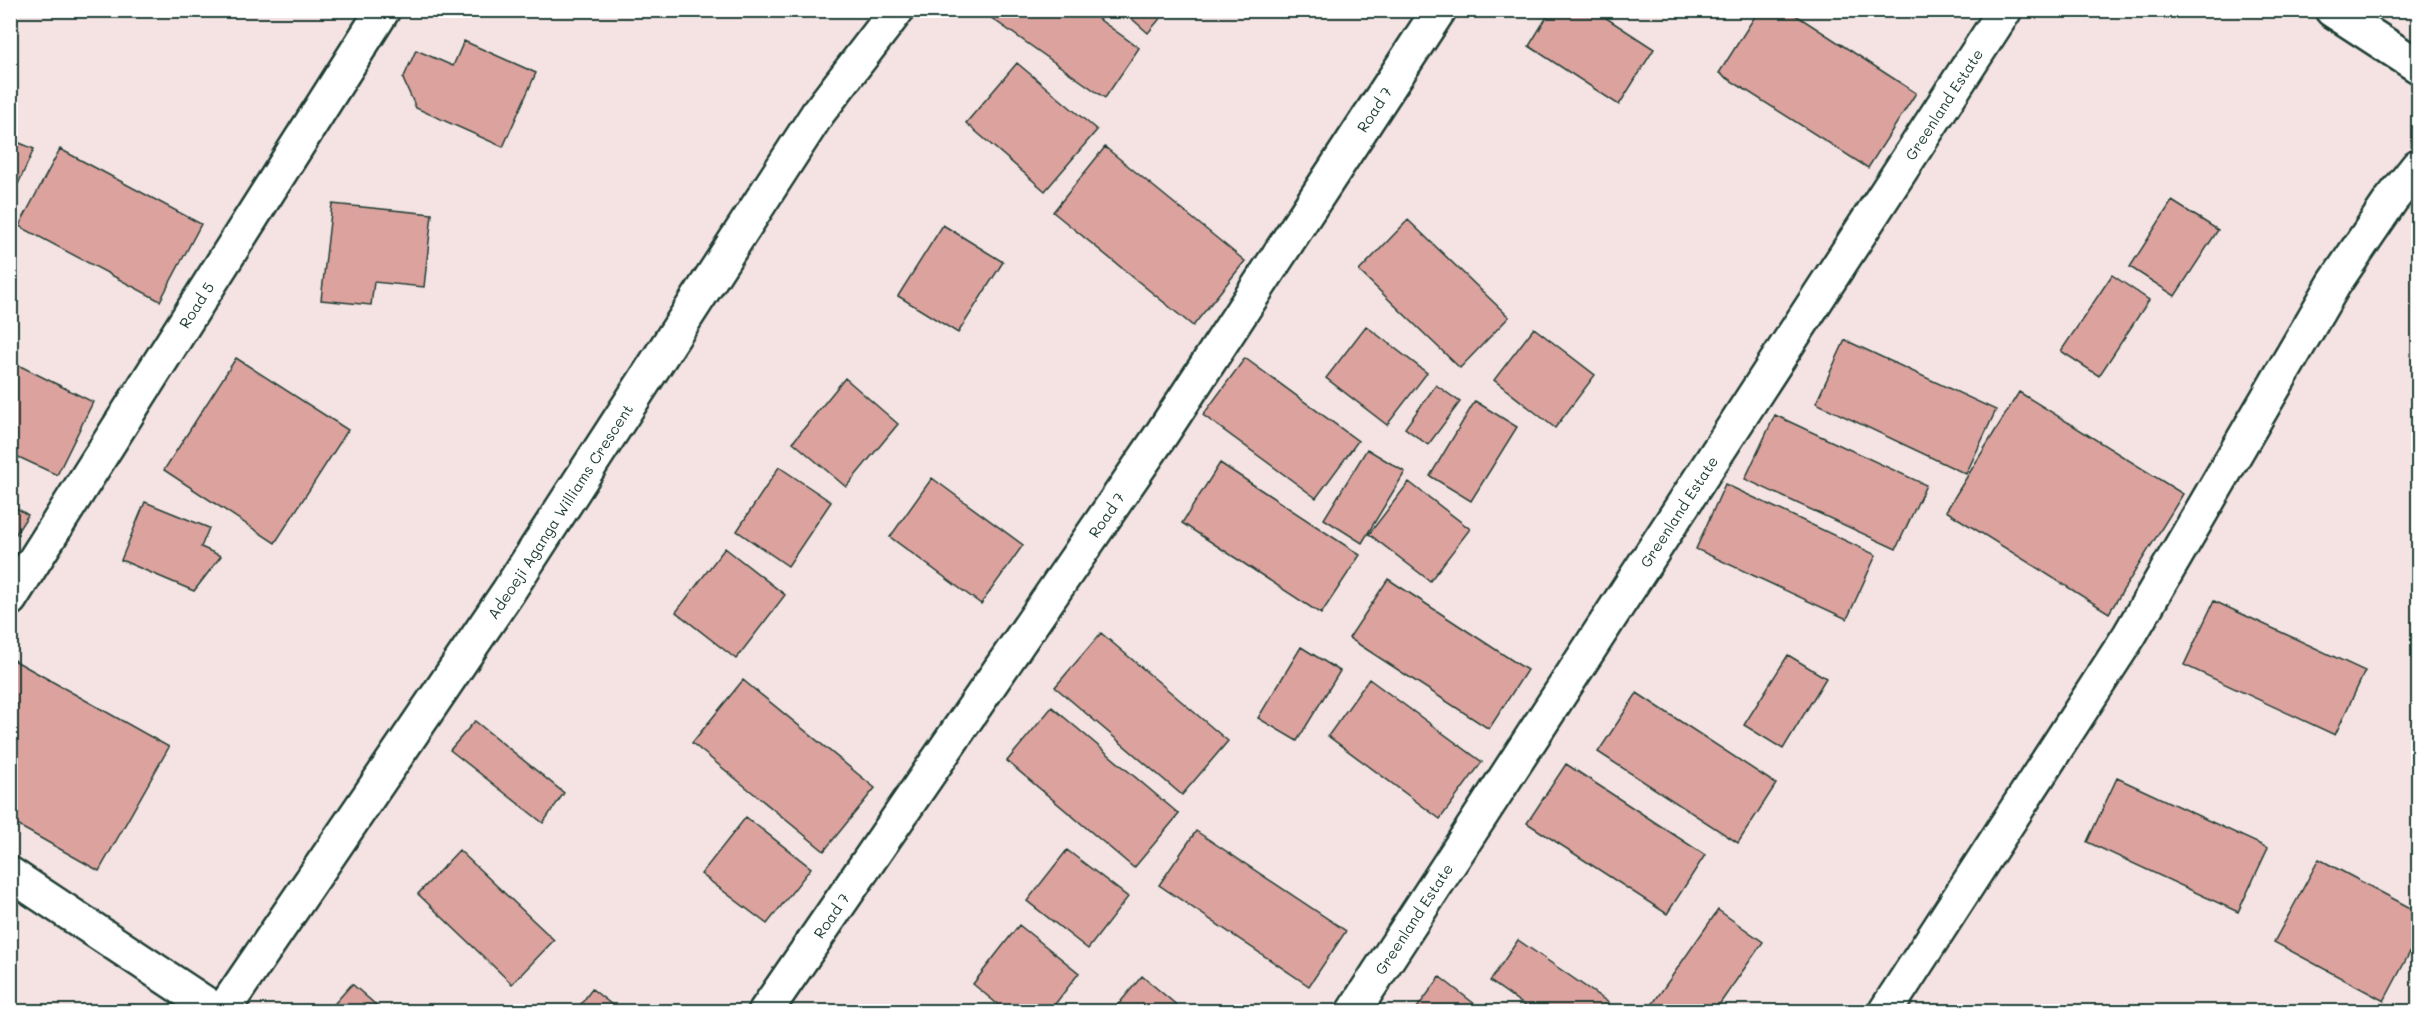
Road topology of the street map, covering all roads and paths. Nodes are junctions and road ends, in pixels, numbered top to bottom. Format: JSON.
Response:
{"nodes":[{"id":1,"x":384,"y":10,"type":"edge"},
{"id":2,"x":897,"y":10,"type":"edge"},
{"id":3,"x":1438,"y":10,"type":"edge"},
{"id":4,"x":2005,"y":10,"type":"edge"},
{"id":5,"x":2332,"y":10,"type":"edge"},
{"id":6,"x":2418,"y":66,"type":"edge"},
{"id":7,"x":2418,"y":166,"type":"edge"},
{"id":8,"x":10,"y":599,"type":"edge"},
{"id":9,"x":10,"y":874,"type":"edge"},
{"id":10,"x":220,"y":1011,"type":"edge"},
{"id":11,"x":765,"y":1011,"type":"edge"},
{"id":12,"x":1353,"y":1011,"type":"edge"},
{"id":13,"x":1884,"y":1011,"type":"edge"}],
"edges":[{"from":1,"to":8,"type":"street","name":"Road 5"},
{"from":2,"to":10,"type":"street","name":"Adeoeji Aganga Williams Crescent"},
{"from":3,"to":11,"type":"street","name":"Road 7"},
{"from":4,"to":12,"type":"street","name":"Greenland Estate"},
{"from":5,"to":6,"type":"street"},
{"from":7,"to":13,"type":"street"},
{"from":9,"to":10,"type":"street"}]}
